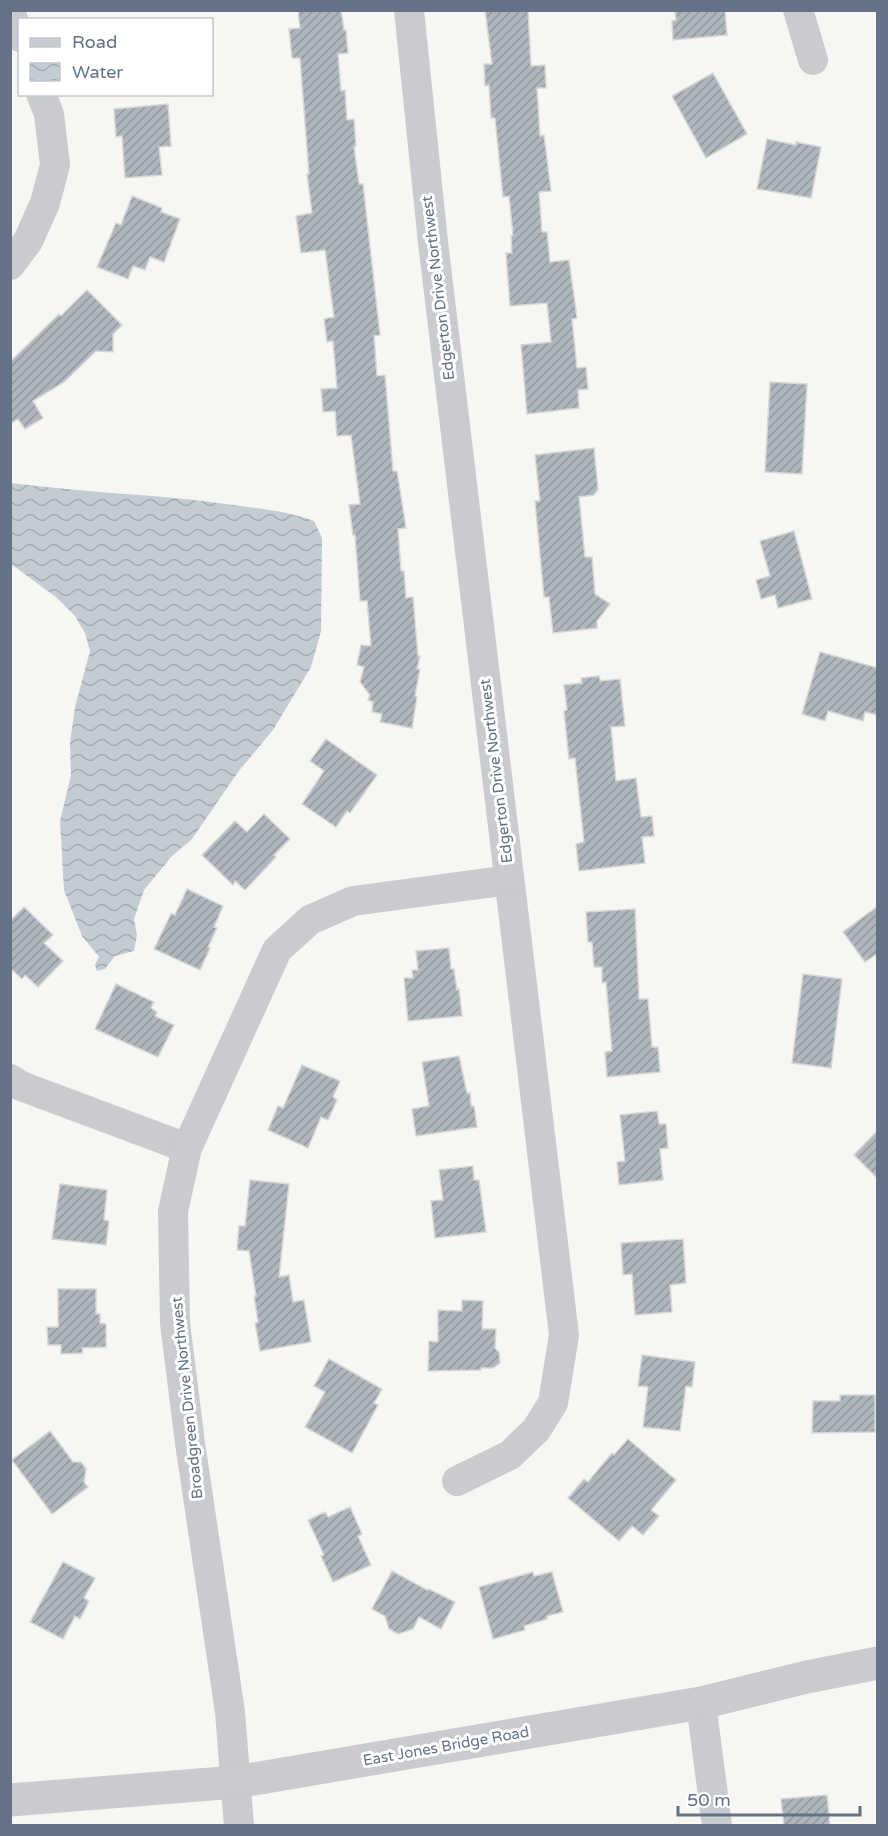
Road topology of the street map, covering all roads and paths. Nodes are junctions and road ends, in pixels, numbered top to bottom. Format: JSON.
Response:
{"nodes":[{"id":1,"x":409,"y":10,"type":"edge"},
{"id":2,"x":798,"y":10,"type":"edge"},
{"id":3,"x":10,"y":12,"type":"edge"},
{"id":4,"x":18,"y":32,"type":"edge"},
{"id":5,"x":813,"y":60,"type":"dead end"},
{"id":6,"x":42,"y":96,"type":"edge"},
{"id":7,"x":10,"y":265,"type":"edge"},
{"id":8,"x":508,"y":880,"type":"junction"},
{"id":9,"x":10,"y":1079,"type":"edge"},
{"id":10,"x":187,"y":1148,"type":"junction"},
{"id":11,"x":457,"y":1481,"type":"dead end"},
{"id":12,"x":878,"y":1664,"type":"edge"},
{"id":13,"x":701,"y":1703,"type":"junction"},
{"id":14,"x":236,"y":1782,"type":"junction"},
{"id":15,"x":10,"y":1800,"type":"edge"},
{"id":16,"x":239,"y":1826,"type":"edge"},
{"id":17,"x":717,"y":1826,"type":"edge"}],
"edges":[{"from":1,"to":8,"type":"street","name":"Edgerton Drive Northwest"},
{"from":2,"to":5,"type":"street"},
{"from":3,"to":4,"type":"street"},
{"from":6,"to":7,"type":"street"},
{"from":8,"to":10,"type":"street","name":"Broadgreen Drive Northwest"},
{"from":8,"to":11,"type":"street","name":"Edgerton Drive Northwest"},
{"from":9,"to":10,"type":"street"},
{"from":10,"to":14,"type":"street","name":"Broadgreen Drive Northwest"},
{"from":12,"to":13,"type":"street","name":"East Jones Bridge Road"},
{"from":13,"to":14,"type":"street","name":"East Jones Bridge Road"},
{"from":13,"to":17,"type":"street"},
{"from":14,"to":15,"type":"street","name":"East Jones Bridge Road"},
{"from":14,"to":16,"type":"street","name":"Broadgreen Drive Northwest"}]}
